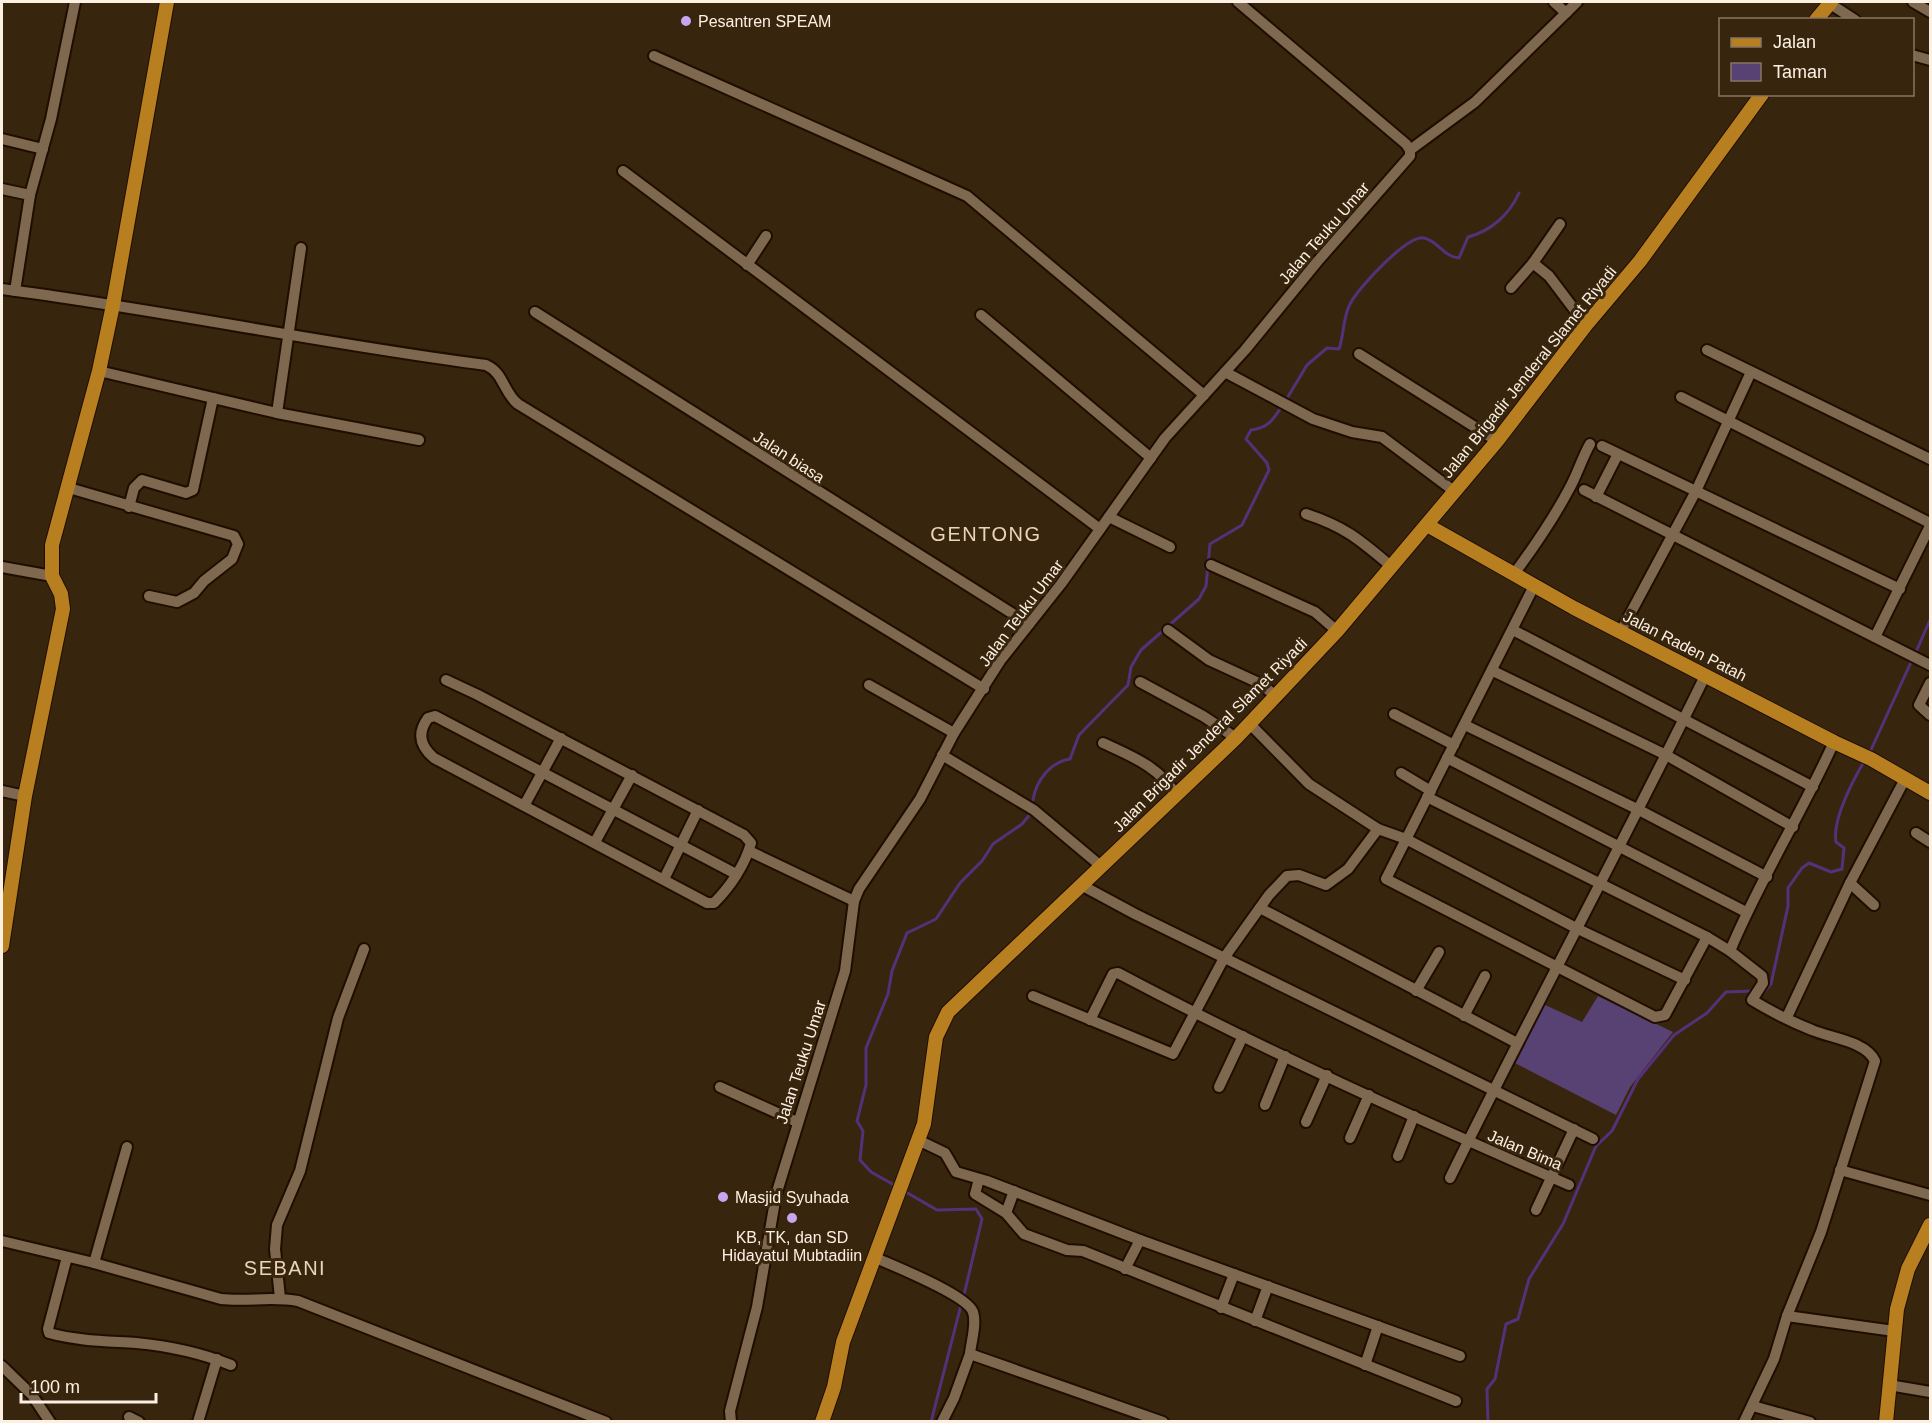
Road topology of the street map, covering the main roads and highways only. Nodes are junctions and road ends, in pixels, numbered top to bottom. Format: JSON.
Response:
{"nodes":[{"id":1,"x":167,"y":2,"type":"edge"},
{"id":2,"x":1830,"y":2,"type":"edge"},
{"id":3,"x":1818,"y":18,"type":"edge"},
{"id":4,"x":1761,"y":96,"type":"edge"},
{"id":5,"x":1427,"y":525,"type":"junction"},
{"id":6,"x":1930,"y":793,"type":"edge"},
{"id":7,"x":2,"y":946,"type":"edge"},
{"id":8,"x":1929,"y":1231,"type":"edge"},
{"id":9,"x":822,"y":1422,"type":"edge"},
{"id":10,"x":1886,"y":1422,"type":"edge"}],
"edges":[{"from":1,"to":7,"type":"main road"},
{"from":2,"to":3,"type":"main road"},
{"from":4,"to":5,"type":"main road","name":"Jalan Brigadir Jenderal Slamet Riyadi"},
{"from":5,"to":6,"type":"main road","name":"Jalan Raden Patah"},
{"from":5,"to":9,"type":"main road","name":"Jalan Brigadir Jenderal Slamet Riyadi"},
{"from":8,"to":10,"type":"main road"}]}
